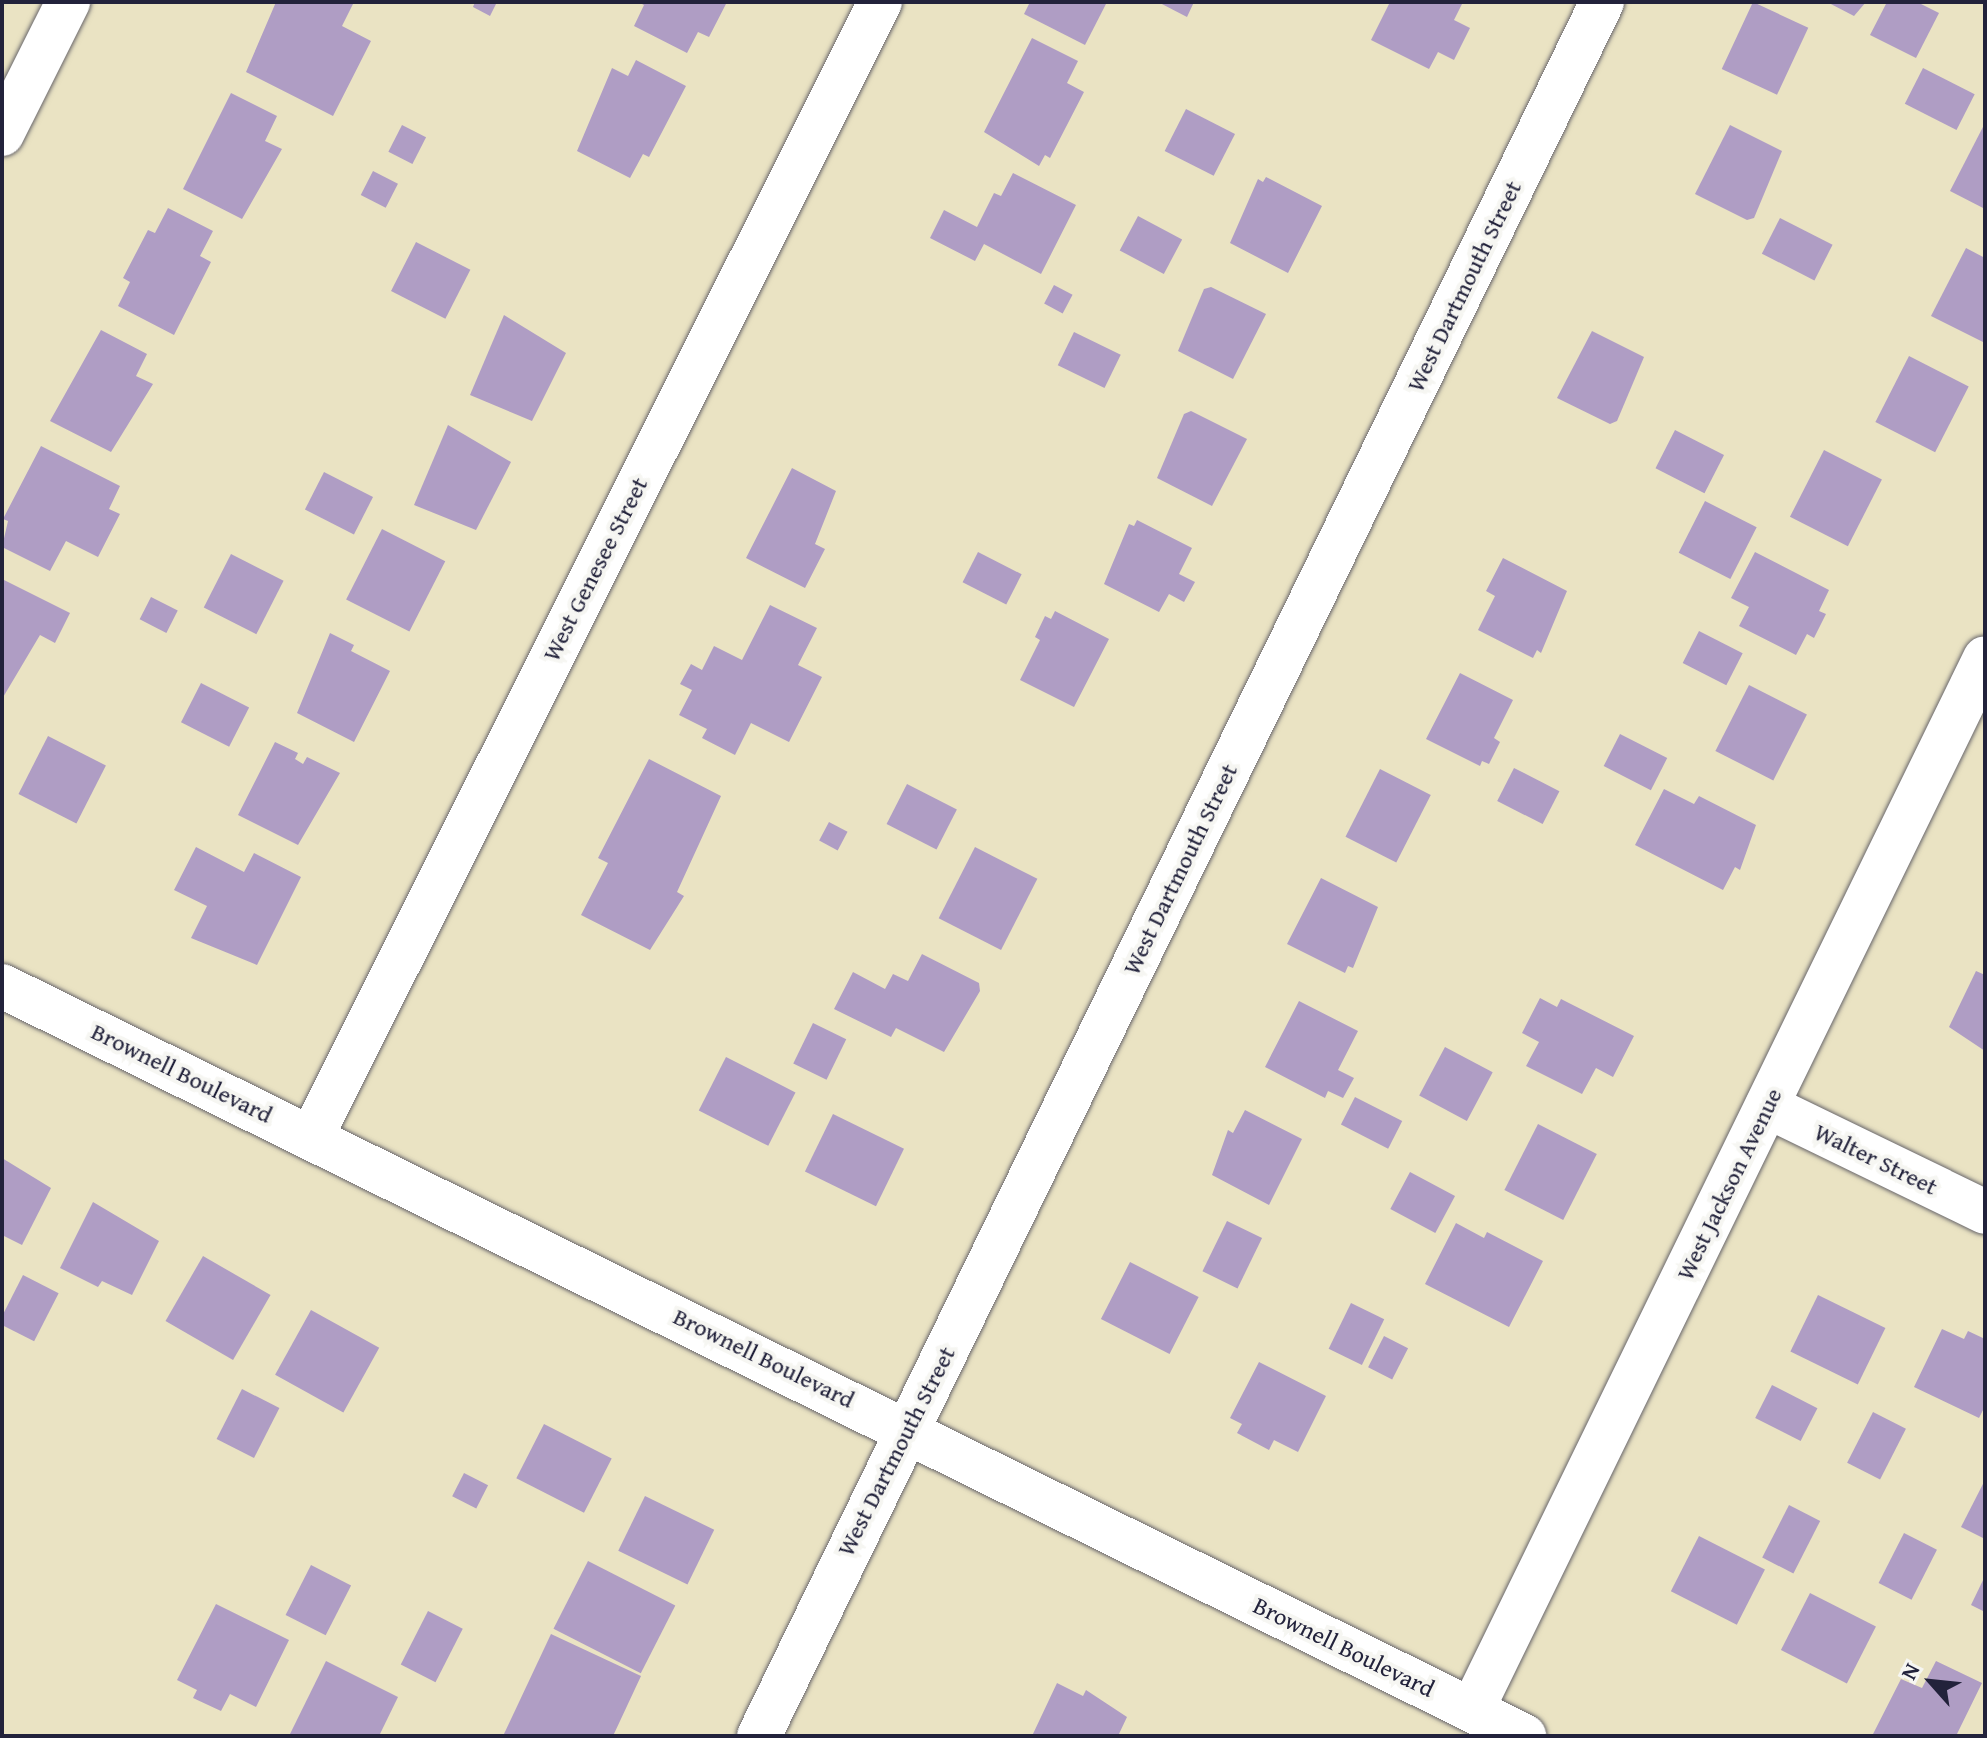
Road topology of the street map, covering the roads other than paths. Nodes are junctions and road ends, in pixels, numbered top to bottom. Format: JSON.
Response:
{"nodes":[{"id":1,"x":68,"y":2,"type":"edge"},
{"id":2,"x":880,"y":2,"type":"edge"},
{"id":3,"x":1602,"y":2,"type":"edge"},
{"id":4,"x":7,"y":113,"type":"edge"},
{"id":5,"x":1985,"y":658,"type":"edge"},
{"id":6,"x":2,"y":986,"type":"edge"},
{"id":7,"x":1767,"y":1106,"type":"junction"},
{"id":8,"x":312,"y":1136,"type":"junction"},
{"id":9,"x":1985,"y":1212,"type":"edge"},
{"id":10,"x":906,"y":1429,"type":"junction"},
{"id":11,"x":1472,"y":1710,"type":"junction"},
{"id":12,"x":759,"y":1736,"type":"edge"},
{"id":13,"x":1524,"y":1736,"type":"edge"}],
"edges":[{"from":1,"to":4,"type":"street"},
{"from":2,"to":8,"type":"street","name":"West Genesee Street"},
{"from":3,"to":10,"type":"street","name":"West Dartmouth Street"},
{"from":5,"to":7,"type":"street","name":"West Jackson Avenue"},
{"from":6,"to":8,"type":"street","name":"Brownell Boulevard"},
{"from":7,"to":9,"type":"street","name":"Walter Street"},
{"from":7,"to":11,"type":"street","name":"West Jackson Avenue"},
{"from":8,"to":10,"type":"street","name":"Brownell Boulevard"},
{"from":10,"to":11,"type":"street","name":"Brownell Boulevard"},
{"from":10,"to":12,"type":"street","name":"West Dartmouth Street"},
{"from":11,"to":13,"type":"street","name":"Brownell Boulevard"}]}
